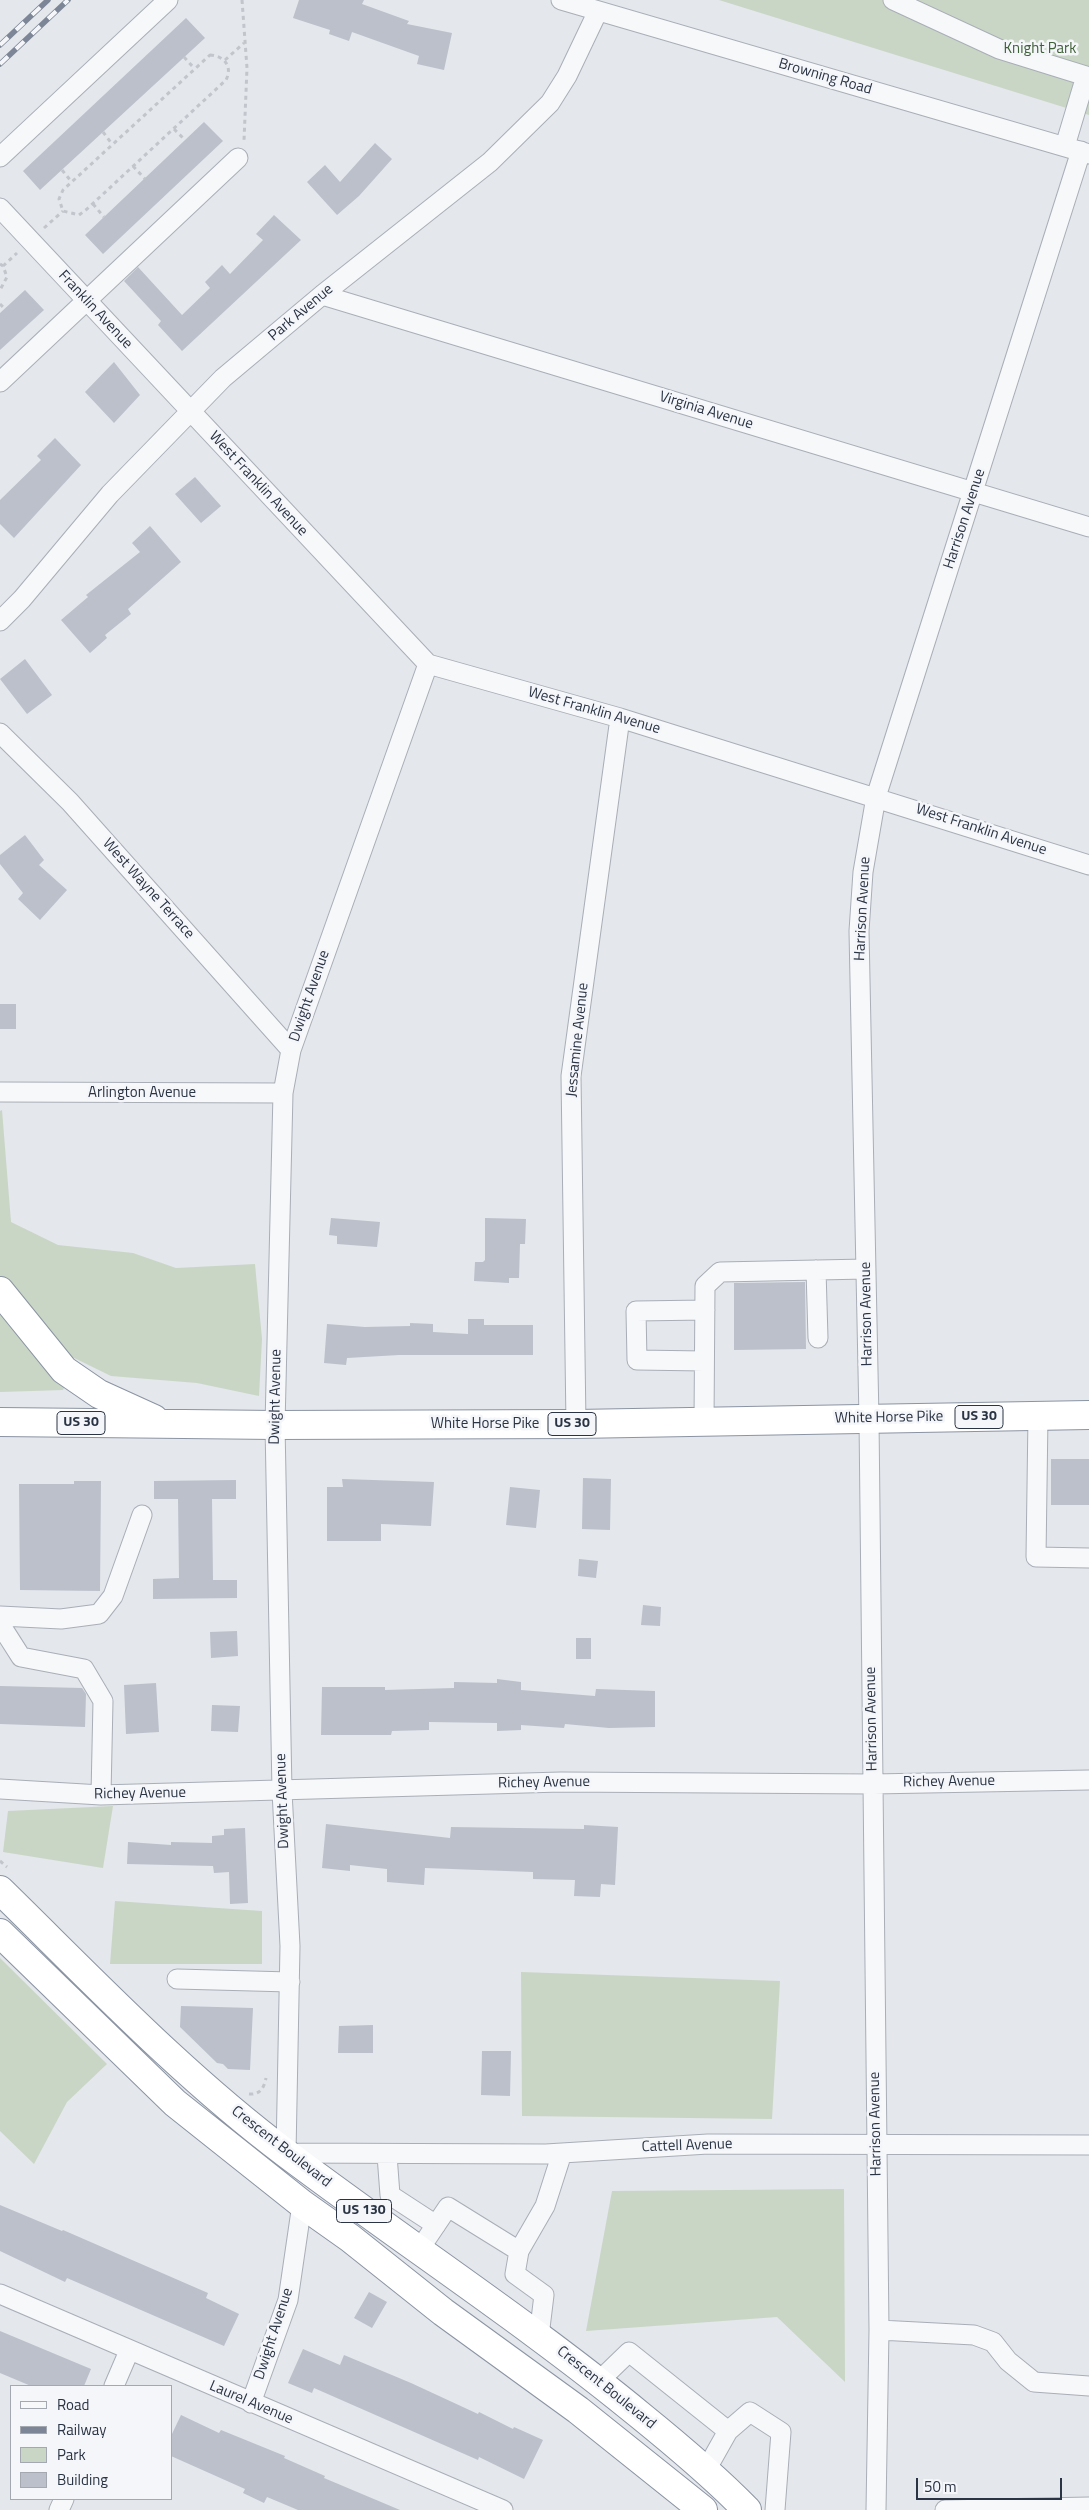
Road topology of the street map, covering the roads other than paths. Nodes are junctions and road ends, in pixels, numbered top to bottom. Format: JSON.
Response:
{"nodes":[{"id":1,"x":168,"y":0,"type":"edge"},
{"id":2,"x":561,"y":0,"type":"edge"},
{"id":3,"x":894,"y":0,"type":"edge"},
{"id":4,"x":598,"y":11,"type":"junction"},
{"id":5,"x":1087,"y":76,"type":"edge"},
{"id":6,"x":1078,"y":150,"type":"edge"},
{"id":7,"x":0,"y":157,"type":"edge"},
{"id":8,"x":238,"y":158,"type":"road end"},
{"id":9,"x":0,"y":208,"type":"edge"},
{"id":10,"x":322,"y":295,"type":"junction"},
{"id":11,"x":87,"y":301,"type":"junction"},
{"id":12,"x":0,"y":382,"type":"edge"},
{"id":13,"x":190,"y":412,"type":"junction"},
{"id":14,"x":973,"y":492,"type":"junction"},
{"id":15,"x":1089,"y":527,"type":"edge"},
{"id":16,"x":0,"y":621,"type":"edge"},
{"id":17,"x":428,"y":664,"type":"junction"},
{"id":18,"x":620,"y":718,"type":"junction"},
{"id":19,"x":0,"y":733,"type":"edge"},
{"id":20,"x":876,"y":797,"type":"junction"},
{"id":21,"x":1089,"y":865,"type":"edge"},
{"id":22,"x":291,"y":1050,"type":"junction"},
{"id":23,"x":0,"y":1092,"type":"edge"},
{"id":24,"x":283,"y":1093,"type":"junction"},
{"id":25,"x":866,"y":1269,"type":"junction"},
{"id":26,"x":816,"y":1270,"type":"junction"},
{"id":27,"x":0,"y":1291,"type":"edge"},
{"id":28,"x":705,"y":1310,"type":"junction"},
{"id":29,"x":818,"y":1338,"type":"dead end"},
{"id":30,"x":704,"y":1361,"type":"junction"},
{"id":31,"x":1089,"y":1415,"type":"edge"},
{"id":32,"x":1038,"y":1416,"type":"junction"},
{"id":33,"x":869,"y":1419,"type":"junction"},
{"id":34,"x":0,"y":1422,"type":"edge"},
{"id":35,"x":704,"y":1422,"type":"junction"},
{"id":36,"x":162,"y":1423,"type":"junction"},
{"id":37,"x":576,"y":1424,"type":"junction"},
{"id":38,"x":275,"y":1425,"type":"junction"},
{"id":39,"x":142,"y":1516,"type":"dead end"},
{"id":40,"x":1089,"y":1558,"type":"edge"},
{"id":41,"x":0,"y":1616,"type":"edge"},
{"id":42,"x":0,"y":1624,"type":"edge"},
{"id":43,"x":1089,"y":1780,"type":"edge"},
{"id":44,"x":873,"y":1784,"type":"junction"},
{"id":45,"x":0,"y":1789,"type":"edge"},
{"id":46,"x":282,"y":1790,"type":"junction"},
{"id":47,"x":101,"y":1795,"type":"junction"},
{"id":48,"x":0,"y":1890,"type":"edge"},
{"id":49,"x":0,"y":1933,"type":"edge"},
{"id":50,"x":177,"y":1979,"type":"dead end"},
{"id":51,"x":290,"y":1982,"type":"junction"},
{"id":52,"x":876,"y":2144,"type":"junction"},
{"id":53,"x":1089,"y":2145,"type":"edge"},
{"id":54,"x":286,"y":2153,"type":"junction"},
{"id":55,"x":562,"y":2153,"type":"junction"},
{"id":56,"x":387,"y":2155,"type":"junction"},
{"id":57,"x":302,"y":2204,"type":"junction"},
{"id":58,"x":436,"y":2225,"type":"junction"},
{"id":59,"x":419,"y":2250,"type":"junction"},
{"id":60,"x":519,"y":2251,"type":"junction"},
{"id":61,"x":0,"y":2294,"type":"edge"},
{"id":62,"x":879,"y":2330,"type":"junction"},
{"id":63,"x":539,"y":2336,"type":"junction"},
{"id":64,"x":129,"y":2351,"type":"junction"},
{"id":65,"x":599,"y":2381,"type":"junction"},
{"id":66,"x":114,"y":2385,"type":"edge"},
{"id":67,"x":1089,"y":2386,"type":"edge"},
{"id":68,"x":251,"y":2403,"type":"junction"},
{"id":69,"x":728,"y":2431,"type":"junction"},
{"id":70,"x":706,"y":2470,"type":"junction"},
{"id":71,"x":1089,"y":2507,"type":"edge"},
{"id":72,"x":754,"y":2509,"type":"edge"},
{"id":73,"x":502,"y":2510,"type":"edge"},
{"id":74,"x":704,"y":2510,"type":"edge"},
{"id":75,"x":775,"y":2510,"type":"edge"},
{"id":76,"x":876,"y":2510,"type":"edge"},
{"id":77,"x":946,"y":2510,"type":"edge"}],
"edges":[{"from":1,"to":7,"type":"street"},
{"from":2,"to":4,"type":"street","name":"Browning Road"},
{"from":3,"to":5,"type":"street"},
{"from":4,"to":6,"type":"street","name":"Browning Road"},
{"from":4,"to":10,"type":"street","name":"Park Avenue"},
{"from":5,"to":6,"type":"street","name":"Harrison Avenue"},
{"from":6,"to":14,"type":"street","name":"Harrison Avenue"},
{"from":8,"to":11,"type":"street"},
{"from":9,"to":11,"type":"street","name":"Franklin Avenue"},
{"from":10,"to":13,"type":"street","name":"Park Avenue"},
{"from":10,"to":14,"type":"street","name":"Virginia Avenue"},
{"from":11,"to":12,"type":"street"},
{"from":11,"to":13,"type":"street","name":"Franklin Avenue"},
{"from":13,"to":16,"type":"street","name":"Park Avenue"},
{"from":13,"to":17,"type":"street","name":"West Franklin Avenue"},
{"from":14,"to":15,"type":"street","name":"Virginia Avenue"},
{"from":14,"to":20,"type":"street","name":"Harrison Avenue"},
{"from":17,"to":18,"type":"street","name":"West Franklin Avenue"},
{"from":17,"to":22,"type":"street","name":"Dwight Avenue"},
{"from":18,"to":20,"type":"street","name":"West Franklin Avenue"},
{"from":18,"to":37,"type":"street","name":"Jessamine Avenue"},
{"from":19,"to":22,"type":"street","name":"West Wayne Terrace"},
{"from":20,"to":21,"type":"street","name":"West Franklin Avenue"},
{"from":20,"to":25,"type":"street","name":"Harrison Avenue"},
{"from":22,"to":24,"type":"street","name":"Dwight Avenue"},
{"from":23,"to":24,"type":"street","name":"Arlington Avenue"},
{"from":24,"to":38,"type":"street","name":"Dwight Avenue"},
{"from":25,"to":26,"type":"street"},
{"from":25,"to":33,"type":"street","name":"Harrison Avenue"},
{"from":26,"to":28,"type":"street"},
{"from":26,"to":29,"type":"street"},
{"from":27,"to":36,"type":"highway"},
{"from":28,"to":30,"type":"street"},
{"from":28,"to":30,"type":"street"},
{"from":30,"to":35,"type":"street"},
{"from":31,"to":32,"type":"highway","name":"White Horse Pike","number":"US 30"},
{"from":32,"to":33,"type":"highway","name":"White Horse Pike","number":"US 30"},
{"from":32,"to":40,"type":"street"},
{"from":33,"to":35,"type":"highway","name":"White Horse Pike","number":"US 30"},
{"from":33,"to":44,"type":"street","name":"Harrison Avenue"},
{"from":34,"to":36,"type":"highway","name":"White Horse Pike","number":"US 30"},
{"from":35,"to":37,"type":"highway","name":"White Horse Pike","number":"US 30"},
{"from":36,"to":38,"type":"highway","name":"White Horse Pike","number":"US 30"},
{"from":37,"to":38,"type":"highway","name":"White Horse Pike","number":"US 30"},
{"from":38,"to":46,"type":"street","name":"Dwight Avenue"},
{"from":39,"to":41,"type":"street"},
{"from":42,"to":47,"type":"street"},
{"from":43,"to":44,"type":"street","name":"Richey Avenue"},
{"from":44,"to":46,"type":"street","name":"Richey Avenue"},
{"from":44,"to":52,"type":"street","name":"Harrison Avenue"},
{"from":45,"to":47,"type":"street","name":"Richey Avenue"},
{"from":46,"to":47,"type":"street","name":"Richey Avenue"},
{"from":46,"to":51,"type":"street","name":"Dwight Avenue"},
{"from":48,"to":54,"type":"highway","name":"Crescent Boulevard","number":"US 130"},
{"from":49,"to":57,"type":"highway","number":"US 130"},
{"from":50,"to":51,"type":"street"},
{"from":51,"to":54,"type":"street","name":"Dwight Avenue"},
{"from":52,"to":53,"type":"street","name":"Cattell Avenue"},
{"from":52,"to":55,"type":"street","name":"Cattell Avenue"},
{"from":52,"to":62,"type":"street","name":"Harrison Avenue"},
{"from":54,"to":56,"type":"street","name":"Cattell Avenue"},
{"from":54,"to":59,"type":"highway","name":"Crescent Boulevard","number":"US 130"},
{"from":55,"to":56,"type":"street","name":"Cattell Avenue"},
{"from":55,"to":60,"type":"street"},
{"from":56,"to":58,"type":"street"},
{"from":57,"to":68,"type":"street","name":"Dwight Avenue"},
{"from":57,"to":74,"type":"highway","number":"US 130"},
{"from":58,"to":59,"type":"street"},
{"from":58,"to":60,"type":"street"},
{"from":59,"to":63,"type":"highway","name":"Crescent Boulevard","number":"US 130"},
{"from":60,"to":63,"type":"street"},
{"from":61,"to":64,"type":"street","name":"Laurel Avenue"},
{"from":62,"to":67,"type":"street"},
{"from":62,"to":76,"type":"street","name":"Harrison Avenue"},
{"from":63,"to":65,"type":"highway","name":"Crescent Boulevard","number":"US 130"},
{"from":64,"to":66,"type":"street"},
{"from":64,"to":68,"type":"street","name":"Laurel Avenue"},
{"from":65,"to":69,"type":"street"},
{"from":65,"to":70,"type":"highway","name":"Crescent Boulevard","number":"US 130"},
{"from":68,"to":73,"type":"street","name":"Laurel Avenue"},
{"from":69,"to":70,"type":"street"},
{"from":69,"to":75,"type":"street"},
{"from":70,"to":72,"type":"highway","name":"Crescent Boulevard","number":"US 130"},
{"from":71,"to":77,"type":"street"}]}
